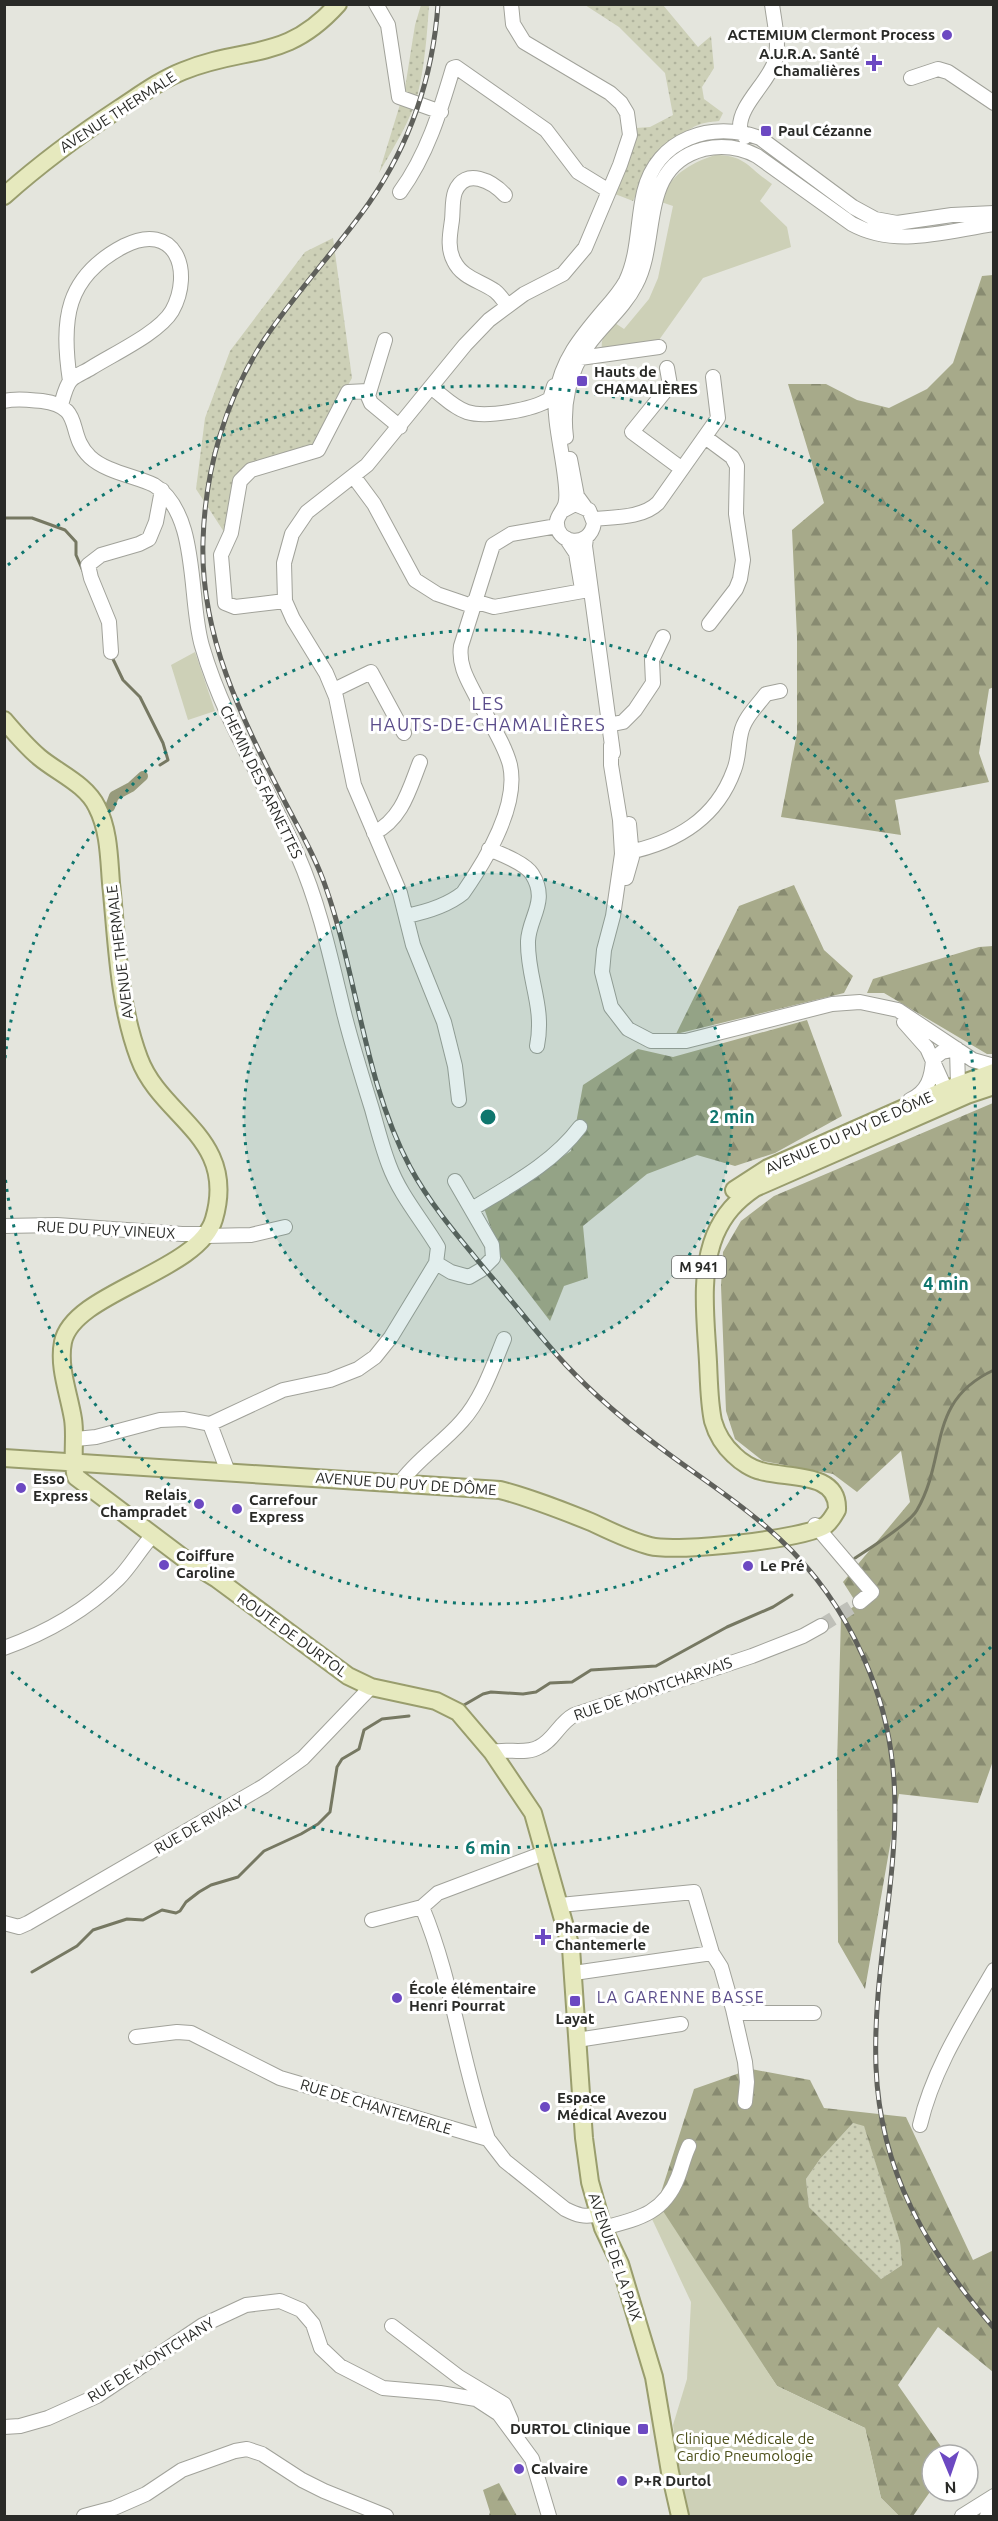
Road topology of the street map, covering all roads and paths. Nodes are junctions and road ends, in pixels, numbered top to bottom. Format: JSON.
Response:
{"nodes":[{"id":1,"x":338,"y":4,"type":"edge"},
{"id":2,"x":376,"y":4,"type":"edge"},
{"id":3,"x":511,"y":4,"type":"edge"},
{"id":4,"x":772,"y":4,"type":"edge"},
{"id":5,"x":911,"y":78,"type":"dead end"},
{"id":6,"x":993,"y":103,"type":"edge"},
{"id":7,"x":441,"y":112,"type":"junction"},
{"id":8,"x":746,"y":116,"type":"junction"},
{"id":9,"x":609,"y":191,"type":"junction"},
{"id":10,"x":400,"y":192,"type":"dead end"},
{"id":11,"x":809,"y":193,"type":"junction"},
{"id":12,"x":505,"y":195,"type":"dead end"},
{"id":13,"x":4,"y":196,"type":"edge"},
{"id":14,"x":654,"y":205,"type":"junction"},
{"id":15,"x":993,"y":213,"type":"edge"},
{"id":16,"x":993,"y":224,"type":"edge"},
{"id":17,"x":507,"y":305,"type":"junction"},
{"id":18,"x":386,"y":340,"type":"dead end"},
{"id":19,"x":658,"y":347,"type":"dead end"},
{"id":20,"x":580,"y":358,"type":"junction"},
{"id":21,"x":565,"y":363,"type":"junction"},
{"id":22,"x":668,"y":368,"type":"dead end"},
{"id":23,"x":713,"y":377,"type":"dead end"},
{"id":24,"x":70,"y":381,"type":"junction"},
{"id":25,"x":432,"y":388,"type":"junction"},
{"id":26,"x":368,"y":391,"type":"junction"},
{"id":27,"x":4,"y":401,"type":"edge"},
{"id":28,"x":60,"y":405,"type":"junction"},
{"id":29,"x":536,"y":406,"type":"junction"},
{"id":30,"x":555,"y":418,"type":"junction"},
{"id":31,"x":400,"y":427,"type":"junction"},
{"id":32,"x":705,"y":437,"type":"junction"},
{"id":33,"x":682,"y":469,"type":"junction"},
{"id":34,"x":354,"y":477,"type":"junction"},
{"id":35,"x":162,"y":490,"type":"junction"},
{"id":36,"x":585,"y":507,"type":"junction"},
{"id":37,"x":562,"y":511,"type":"junction"},
{"id":38,"x":594,"y":519,"type":"junction"},
{"id":39,"x":557,"y":526,"type":"junction"},
{"id":40,"x":566,"y":538,"type":"junction"},
{"id":41,"x":586,"y":538,"type":"junction"},
{"id":42,"x":583,"y":591,"type":"junction"},
{"id":43,"x":285,"y":601,"type":"junction"},
{"id":44,"x":473,"y":604,"type":"junction"},
{"id":45,"x":709,"y":624,"type":"dead end"},
{"id":46,"x":663,"y":637,"type":"dead end"},
{"id":47,"x":111,"y":652,"type":"dead end"},
{"id":48,"x":603,"y":687,"type":"junction"},
{"id":49,"x":334,"y":690,"type":"junction"},
{"id":50,"x":780,"y":691,"type":"dead end"},
{"id":51,"x":4,"y":720,"type":"edge"},
{"id":52,"x":608,"y":725,"type":"junction"},
{"id":53,"x":404,"y":733,"type":"dead end"},
{"id":54,"x":420,"y":762,"type":"dead end"},
{"id":55,"x":374,"y":833,"type":"junction"},
{"id":56,"x":489,"y":849,"type":"junction"},
{"id":57,"x":627,"y":853,"type":"junction"},
{"id":58,"x":406,"y":916,"type":"junction"},
{"id":59,"x":884,"y":1007,"type":"junction"},
{"id":60,"x":537,"y":1046,"type":"dead end"},
{"id":61,"x":957,"y":1049,"type":"junction"},
{"id":62,"x":933,"y":1059,"type":"junction"},
{"id":63,"x":993,"y":1065,"type":"edge"},
{"id":64,"x":993,"y":1072,"type":"edge"},
{"id":65,"x":988,"y":1088,"type":"edge"},
{"id":66,"x":951,"y":1089,"type":"junction"},
{"id":67,"x":459,"y":1100,"type":"dead end"},
{"id":68,"x":580,"y":1127,"type":"dead end"},
{"id":69,"x":832,"y":1154,"type":"junction"},
{"id":70,"x":768,"y":1168,"type":"junction"},
{"id":71,"x":455,"y":1181,"type":"dead end"},
{"id":72,"x":472,"y":1209,"type":"junction"},
{"id":73,"x":4,"y":1226,"type":"edge"},
{"id":74,"x":285,"y":1227,"type":"dead end"},
{"id":75,"x":207,"y":1235,"type":"junction"},
{"id":76,"x":436,"y":1263,"type":"junction"},
{"id":77,"x":504,"y":1339,"type":"dead end"},
{"id":78,"x":210,"y":1424,"type":"junction"},
{"id":79,"x":76,"y":1439,"type":"junction"},
{"id":80,"x":4,"y":1458,"type":"edge"},
{"id":81,"x":75,"y":1462,"type":"junction"},
{"id":82,"x":228,"y":1472,"type":"junction"},
{"id":83,"x":400,"y":1483,"type":"junction"},
{"id":84,"x":816,"y":1527,"type":"junction"},
{"id":85,"x":153,"y":1535,"type":"junction"},
{"id":86,"x":860,"y":1602,"type":"dead end"},
{"id":87,"x":821,"y":1626,"type":"tunnel mouth"},
{"id":88,"x":4,"y":1648,"type":"edge"},
{"id":89,"x":371,"y":1687,"type":"junction"},
{"id":90,"x":447,"y":1706,"type":"joint"},
{"id":91,"x":492,"y":1752,"type":"junction"},
{"id":92,"x":544,"y":1853,"type":"junction"},
{"id":93,"x":560,"y":1905,"type":"junction"},
{"id":94,"x":422,"y":1907,"type":"junction"},
{"id":95,"x":372,"y":1920,"type":"dead end"},
{"id":96,"x":4,"y":1923,"type":"edge"},
{"id":97,"x":712,"y":1953,"type":"junction"},
{"id":98,"x":993,"y":1970,"type":"edge"},
{"id":99,"x":574,"y":1973,"type":"junction"},
{"id":100,"x":733,"y":2009,"type":"junction"},
{"id":101,"x":814,"y":2013,"type":"dead end"},
{"id":102,"x":681,"y":2024,"type":"dead end"},
{"id":103,"x":136,"y":2037,"type":"dead end"},
{"id":104,"x":577,"y":2040,"type":"junction"},
{"id":105,"x":745,"y":2102,"type":"dead end"},
{"id":106,"x":920,"y":2125,"type":"dead end"},
{"id":107,"x":488,"y":2139,"type":"junction"},
{"id":108,"x":689,"y":2146,"type":"dead end"},
{"id":109,"x":600,"y":2221,"type":"junction"},
{"id":110,"x":392,"y":2326,"type":"dead end"},
{"id":111,"x":4,"y":2427,"type":"edge"},
{"id":112,"x":511,"y":2429,"type":"junction"},
{"id":113,"x":993,"y":2496,"type":"edge"},
{"id":114,"x":993,"y":2508,"type":"edge"},
{"id":115,"x":84,"y":2517,"type":"edge"},
{"id":116,"x":386,"y":2517,"type":"edge"},
{"id":117,"x":549,"y":2517,"type":"edge"},
{"id":118,"x":680,"y":2517,"type":"edge"},
{"id":119,"x":962,"y":2517,"type":"edge"},
{"id":120,"x":987,"y":2517,"type":"edge"}],
"edges":[{"from":1,"to":13,"type":"main road","name":"AVENUE THERMALE"},
{"from":2,"to":7,"type":"street"},
{"from":3,"to":9,"type":"street"},
{"from":4,"to":8,"type":"street"},
{"from":5,"to":6,"type":"street"},
{"from":7,"to":9,"type":"street"},
{"from":7,"to":10,"type":"street"},
{"from":8,"to":11,"type":"street"},
{"from":8,"to":14,"type":"street"},
{"from":8,"to":15,"type":"street"},
{"from":8,"to":21,"type":"street"},
{"from":9,"to":17,"type":"street"},
{"from":11,"to":14,"type":"street"},
{"from":11,"to":16,"type":"street"},
{"from":12,"to":17,"type":"street"},
{"from":14,"to":20,"type":"street"},
{"from":17,"to":25,"type":"street"},
{"from":18,"to":26,"type":"street"},
{"from":19,"to":20,"type":"street"},
{"from":20,"to":36,"type":"street"},
{"from":21,"to":29,"type":"street"},
{"from":21,"to":30,"type":"street"},
{"from":22,"to":33,"type":"street"},
{"from":23,"to":32,"type":"street"},
{"from":24,"to":24,"type":"street"},
{"from":24,"to":28,"type":"street"},
{"from":25,"to":29,"type":"street"},
{"from":25,"to":31,"type":"street"},
{"from":26,"to":31,"type":"street"},
{"from":26,"to":43,"type":"street"},
{"from":27,"to":28,"type":"street"},
{"from":28,"to":35,"type":"street"},
{"from":29,"to":30,"type":"street"},
{"from":30,"to":37,"type":"street"},
{"from":31,"to":34,"type":"street"},
{"from":32,"to":33,"type":"street"},
{"from":32,"to":45,"type":"street"},
{"from":33,"to":38,"type":"street"},
{"from":34,"to":43,"type":"street"},
{"from":34,"to":44,"type":"street"},
{"from":35,"to":47,"type":"street"},
{"from":35,"to":76,"type":"street","name":"CHEMIN DES FARNETTES"},
{"from":36,"to":37,"type":"street"},
{"from":36,"to":38,"type":"street"},
{"from":37,"to":39,"type":"street"},
{"from":38,"to":41,"type":"street"},
{"from":39,"to":40,"type":"street"},
{"from":39,"to":44,"type":"street"},
{"from":40,"to":41,"type":"street"},
{"from":40,"to":42,"type":"street"},
{"from":41,"to":48,"type":"street"},
{"from":42,"to":44,"type":"street"},
{"from":42,"to":48,"type":"street"},
{"from":43,"to":49,"type":"street"},
{"from":44,"to":56,"type":"street"},
{"from":46,"to":52,"type":"street"},
{"from":48,"to":52,"type":"street"},
{"from":49,"to":53,"type":"street"},
{"from":49,"to":55,"type":"street"},
{"from":50,"to":57,"type":"street"},
{"from":51,"to":75,"type":"main road","name":"AVENUE THERMALE"},
{"from":52,"to":57,"type":"street"},
{"from":54,"to":55,"type":"street"},
{"from":55,"to":58,"type":"street"},
{"from":56,"to":58,"type":"street"},
{"from":56,"to":60,"type":"street"},
{"from":57,"to":59,"type":"street"},
{"from":58,"to":67,"type":"street"},
{"from":59,"to":61,"type":"street"},
{"from":59,"to":62,"type":"street"},
{"from":61,"to":62,"type":"street"},
{"from":61,"to":63,"type":"street"},
{"from":61,"to":66,"type":"street"},
{"from":62,"to":66,"type":"street"},
{"from":62,"to":70,"type":"street"},
{"from":64,"to":66,"type":"main road","name":"AVENUE DU PUY DE DÔME","number":"M 941"},
{"from":65,"to":66,"type":"street"},
{"from":65,"to":69,"type":"main road","name":"AVENUE DU PUY DE DÔME","number":"M 941"},
{"from":66,"to":69,"type":"street"},
{"from":66,"to":70,"type":"main road","name":"AVENUE DU PUY DE DÔME","number":"M 941"},
{"from":68,"to":72,"type":"street"},
{"from":69,"to":84,"type":"main road","name":"AVENUE DU PUY DE DÔME","number":"M 941"},
{"from":70,"to":84,"type":"main road","name":"AVENUE DU PUY DE DÔME","number":"M 941"},
{"from":71,"to":72,"type":"street"},
{"from":72,"to":76,"type":"street"},
{"from":73,"to":75,"type":"street","name":"RUE DU PUY VINEUX"},
{"from":74,"to":75,"type":"street","name":"RUE DU PUY VINEUX"},
{"from":75,"to":79,"type":"main road"},
{"from":76,"to":78,"type":"street"},
{"from":77,"to":83,"type":"street"},
{"from":78,"to":79,"type":"street"},
{"from":78,"to":82,"type":"street"},
{"from":79,"to":81,"type":"main road"},
{"from":80,"to":81,"type":"main road","name":"AVENUE DU PUY DE DÔME","number":"M 941"},
{"from":81,"to":82,"type":"main road","name":"AVENUE DU PUY DE DÔME","number":"M 941"},
{"from":81,"to":85,"type":"main road","name":"ROUTE DE DURTOL"},
{"from":82,"to":83,"type":"main road","name":"AVENUE DU PUY DE DÔME","number":"M 941"},
{"from":83,"to":84,"type":"main road","name":"AVENUE DU PUY DE DÔME","number":"M 941"},
{"from":84,"to":86,"type":"street"},
{"from":85,"to":88,"type":"street"},
{"from":85,"to":89,"type":"main road","name":"ROUTE DE DURTOL"},
{"from":87,"to":91,"type":"street","name":"RUE DE MONTCHARVAIS"},
{"from":89,"to":90,"type":"main road","name":"ROUTE DE DURTOL"},
{"from":89,"to":96,"type":"street","name":"RUE DE RIVALY"},
{"from":90,"to":91,"type":"main road","name":"AVENUE DE LA PAIX"},
{"from":91,"to":92,"type":"main road","name":"AVENUE DE LA PAIX"},
{"from":92,"to":93,"type":"main road","name":"AVENUE DE LA PAIX"},
{"from":92,"to":94,"type":"street"},
{"from":93,"to":97,"type":"street"},
{"from":93,"to":99,"type":"main road","name":"AVENUE DE LA PAIX"},
{"from":94,"to":95,"type":"street"},
{"from":94,"to":107,"type":"street"},
{"from":97,"to":99,"type":"street"},
{"from":97,"to":100,"type":"street"},
{"from":98,"to":106,"type":"street"},
{"from":99,"to":104,"type":"main road","name":"AVENUE DE LA PAIX"},
{"from":100,"to":101,"type":"street"},
{"from":100,"to":105,"type":"street"},
{"from":102,"to":104,"type":"street"},
{"from":103,"to":107,"type":"street","name":"RUE DE CHANTEMERLE"},
{"from":104,"to":109,"type":"main road","name":"AVENUE DE LA PAIX"},
{"from":107,"to":109,"type":"street"},
{"from":108,"to":109,"type":"street"},
{"from":109,"to":118,"type":"main road","name":"AVENUE DE LA PAIX"},
{"from":110,"to":112,"type":"street"},
{"from":111,"to":112,"type":"street","name":"RUE DE MONTCHANY"},
{"from":112,"to":117,"type":"street","name":"RUE DE MONTCHANY"},
{"from":113,"to":119,"type":"street"},
{"from":114,"to":120,"type":"street"},
{"from":115,"to":116,"type":"street"}]}
